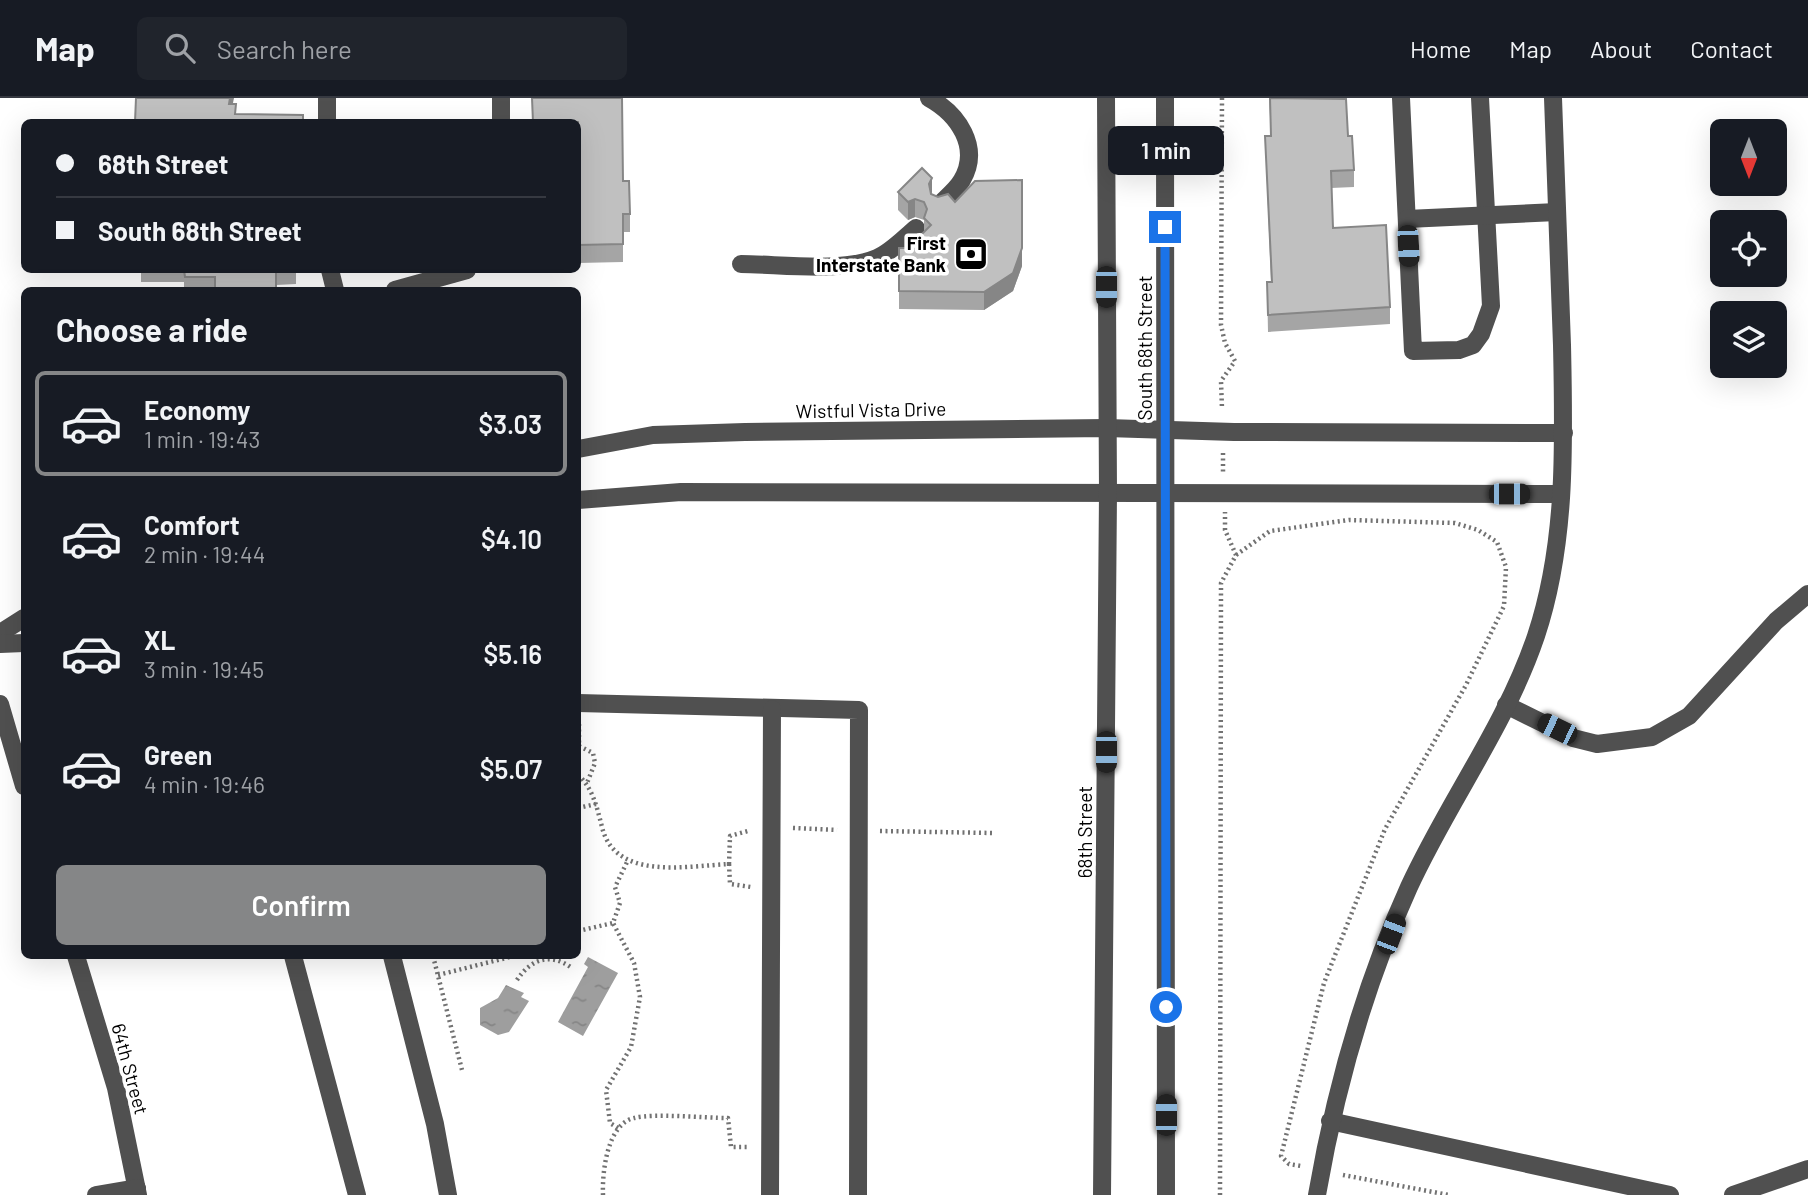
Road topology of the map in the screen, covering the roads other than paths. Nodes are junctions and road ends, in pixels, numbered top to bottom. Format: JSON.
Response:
{"nodes":[{"id":1,"x":327,"y":98,"type":"edge"},
{"id":2,"x":501,"y":98,"type":"edge"},
{"id":3,"x":929,"y":98,"type":"edge"},
{"id":4,"x":1105,"y":98,"type":"edge"},
{"id":5,"x":1165,"y":98,"type":"edge"},
{"id":6,"x":1401,"y":98,"type":"edge"},
{"id":7,"x":1480,"y":98,"type":"edge"},
{"id":8,"x":1553,"y":98,"type":"edge"},
{"id":9,"x":327,"y":119,"type":"edge"},
{"id":10,"x":501,"y":119,"type":"edge"},
{"id":11,"x":940,"y":204,"type":"edge"},
{"id":12,"x":1557,"y":212,"type":"junction"},
{"id":13,"x":1486,"y":216,"type":"junction"},
{"id":14,"x":1406,"y":219,"type":"junction"},
{"id":15,"x":916,"y":228,"type":"dead end"},
{"id":16,"x":741,"y":264,"type":"dead end"},
{"id":17,"x":456,"y":273,"type":"edge"},
{"id":18,"x":406,"y":287,"type":"edge"},
{"id":19,"x":1107,"y":428,"type":"junction"},
{"id":20,"x":1166,"y":431,"type":"junction"},
{"id":21,"x":1564,"y":433,"type":"junction"},
{"id":22,"x":581,"y":448,"type":"edge"},
{"id":23,"x":1108,"y":493,"type":"junction"},
{"id":24,"x":1166,"y":493,"type":"junction"},
{"id":25,"x":1560,"y":494,"type":"junction"},
{"id":26,"x":581,"y":500,"type":"edge"},
{"id":27,"x":1808,"y":594,"type":"edge"},
{"id":28,"x":21,"y":620,"type":"edge"},
{"id":29,"x":0,"y":633,"type":"edge"},
{"id":30,"x":21,"y":643,"type":"edge"},
{"id":31,"x":0,"y":644,"type":"edge"},
{"id":32,"x":0,"y":704,"type":"edge"},
{"id":33,"x":1506,"y":705,"type":"junction"},
{"id":34,"x":772,"y":709,"type":"junction"},
{"id":35,"x":581,"y":712,"type":"edge"},
{"id":36,"x":21,"y":776,"type":"edge"},
{"id":37,"x":77,"y":959,"type":"edge"},
{"id":38,"x":294,"y":959,"type":"edge"},
{"id":39,"x":394,"y":959,"type":"edge"},
{"id":40,"x":1330,"y":1121,"type":"junction"},
{"id":41,"x":1808,"y":1169,"type":"edge"},
{"id":42,"x":138,"y":1191,"type":"edge"},
{"id":43,"x":96,"y":1195,"type":"edge"},
{"id":44,"x":357,"y":1195,"type":"edge"},
{"id":45,"x":448,"y":1195,"type":"edge"},
{"id":46,"x":771,"y":1195,"type":"edge"},
{"id":47,"x":858,"y":1195,"type":"edge"},
{"id":48,"x":1102,"y":1195,"type":"edge"},
{"id":49,"x":1166,"y":1195,"type":"edge"},
{"id":50,"x":1317,"y":1195,"type":"edge"},
{"id":51,"x":1670,"y":1195,"type":"edge"},
{"id":52,"x":1734,"y":1195,"type":"edge"}],
"edges":[{"from":1,"to":9,"type":"street"},
{"from":2,"to":10,"type":"street"},
{"from":3,"to":11,"type":"street"},
{"from":4,"to":19,"type":"street","name":"South 68th Street"},
{"from":5,"to":20,"type":"street","name":"South 68th Street"},
{"from":6,"to":14,"type":"street"},
{"from":7,"to":13,"type":"street"},
{"from":8,"to":12,"type":"street"},
{"from":12,"to":13,"type":"street"},
{"from":12,"to":21,"type":"street"},
{"from":13,"to":14,"type":"street"},
{"from":13,"to":14,"type":"street"},
{"from":15,"to":16,"type":"street"},
{"from":17,"to":18,"type":"street"},
{"from":19,"to":20,"type":"street","name":"Wistful Vista Drive"},
{"from":19,"to":22,"type":"street","name":"Wistful Vista Drive"},
{"from":19,"to":23,"type":"street","name":"68th Street"},
{"from":20,"to":21,"type":"street","name":"Wistful Vista Drive"},
{"from":20,"to":24,"type":"street"},
{"from":21,"to":25,"type":"street"},
{"from":23,"to":24,"type":"street"},
{"from":23,"to":26,"type":"street"},
{"from":23,"to":48,"type":"street","name":"68th Street"},
{"from":24,"to":25,"type":"street"},
{"from":24,"to":49,"type":"street"},
{"from":25,"to":33,"type":"street"},
{"from":27,"to":33,"type":"street"},
{"from":28,"to":29,"type":"street"},
{"from":30,"to":31,"type":"street"},
{"from":32,"to":36,"type":"street"},
{"from":33,"to":40,"type":"street"},
{"from":34,"to":35,"type":"street"},
{"from":34,"to":46,"type":"street"},
{"from":34,"to":47,"type":"street"},
{"from":37,"to":42,"type":"street","name":"64th Street"},
{"from":38,"to":44,"type":"street"},
{"from":39,"to":45,"type":"street"},
{"from":40,"to":50,"type":"street"},
{"from":40,"to":51,"type":"street"},
{"from":41,"to":52,"type":"street"},
{"from":42,"to":43,"type":"street"}]}
